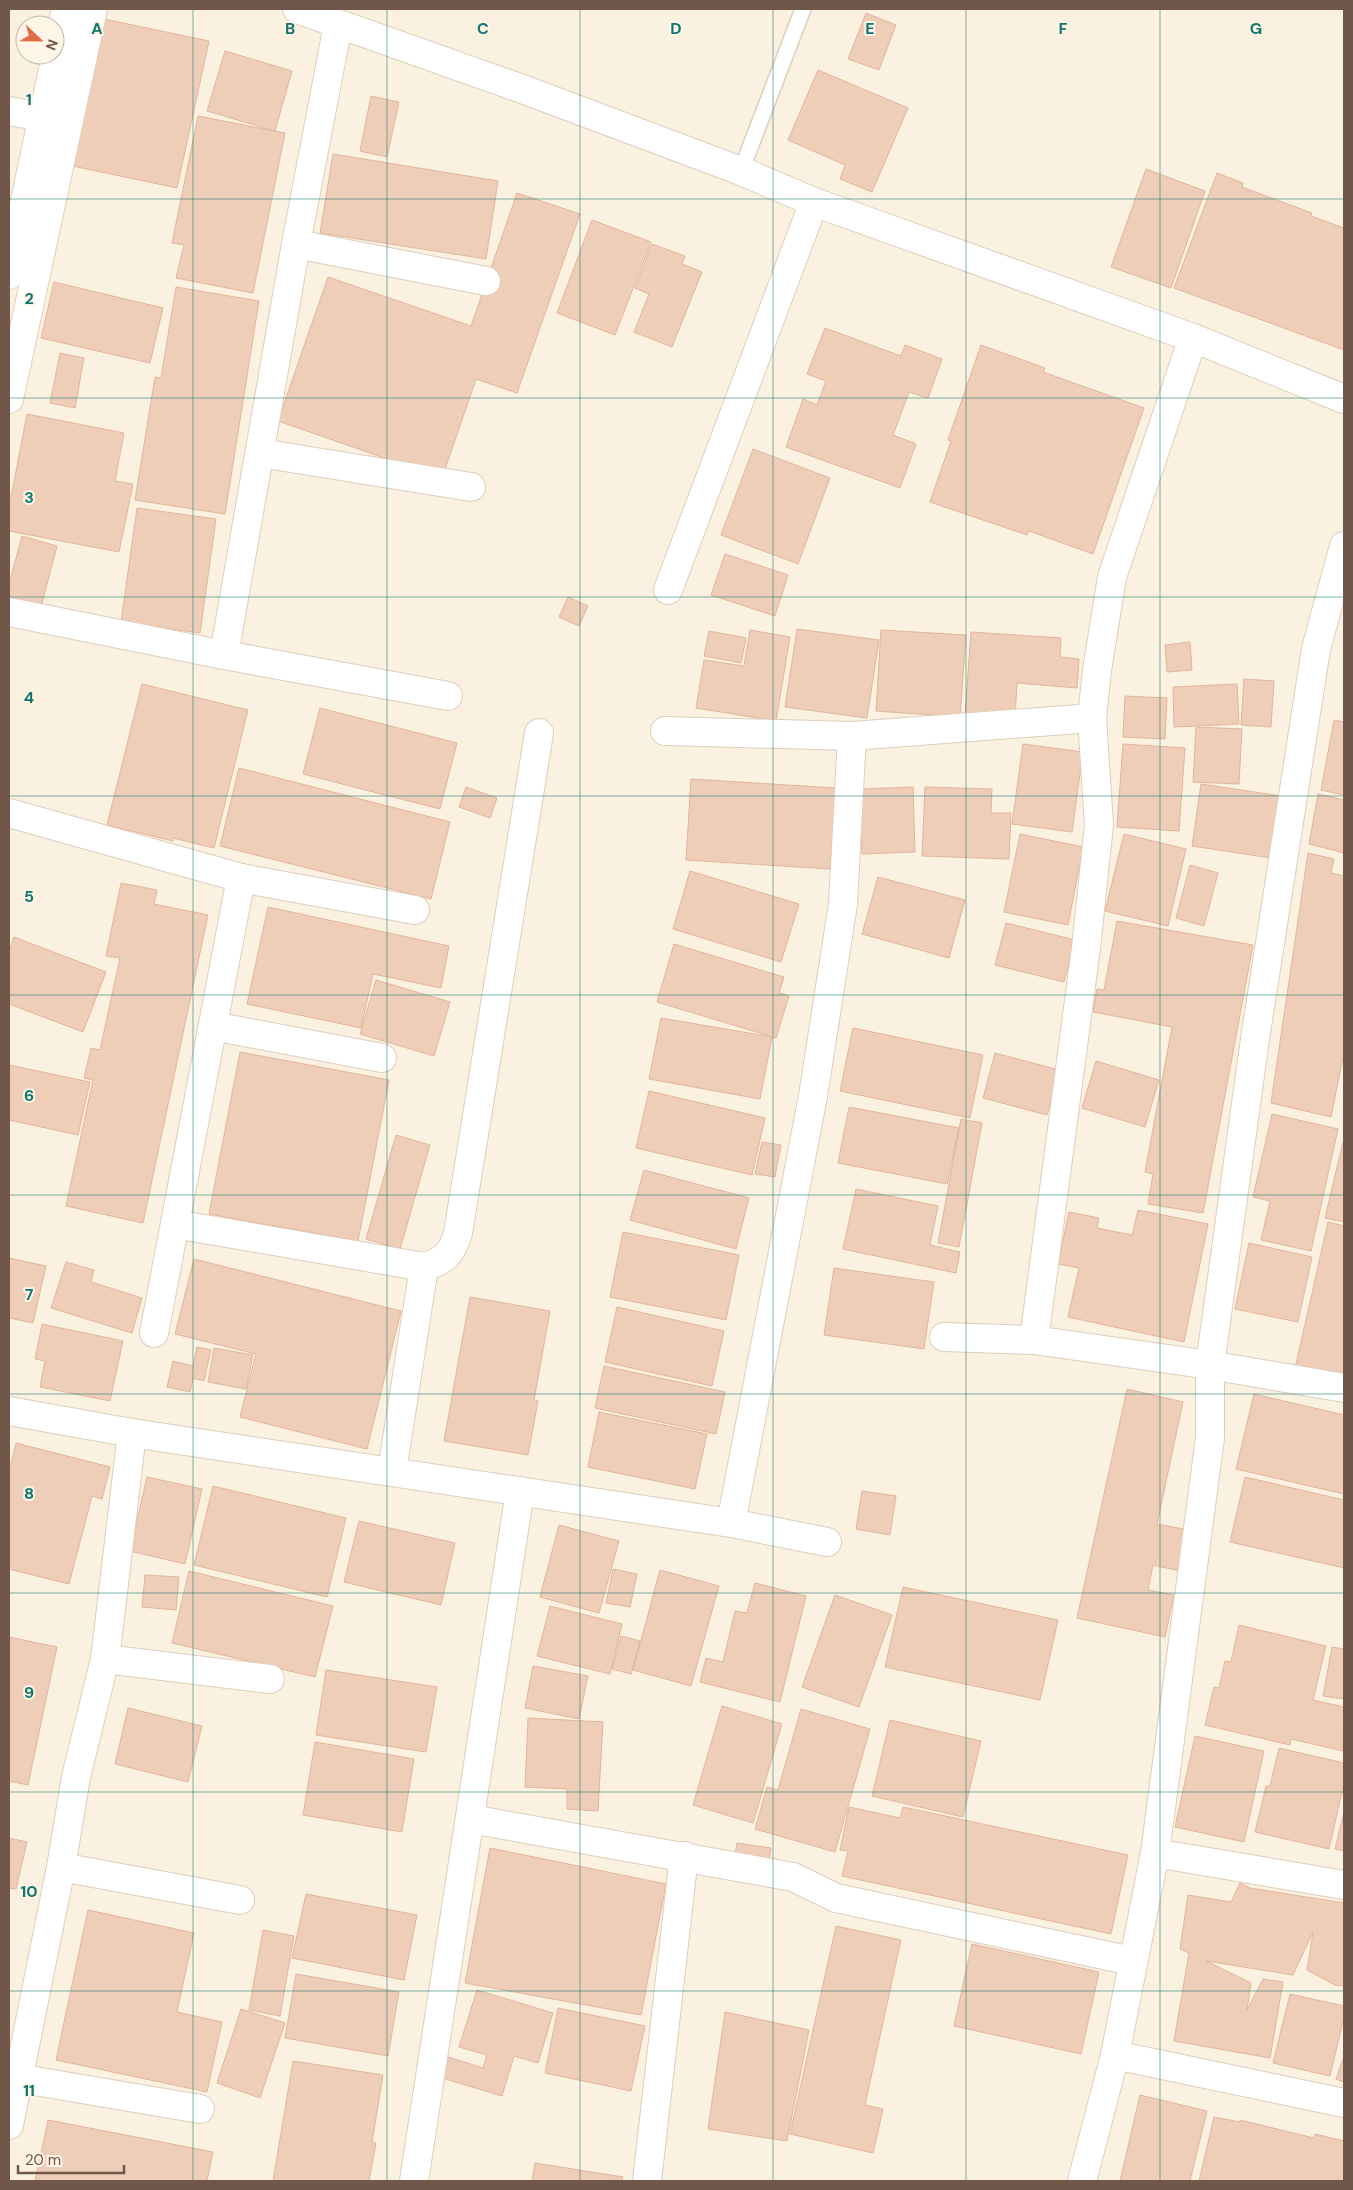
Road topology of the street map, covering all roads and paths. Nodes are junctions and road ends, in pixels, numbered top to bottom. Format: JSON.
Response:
{"nodes":[{"id":1,"x":66,"y":9,"type":"edge"},
{"id":2,"x":93,"y":9,"type":"edge"},
{"id":3,"x":296,"y":9,"type":"edge"},
{"id":4,"x":803,"y":9,"type":"edge"},
{"id":5,"x":338,"y":25,"type":"junction"},
{"id":6,"x":9,"y":111,"type":"edge"},
{"id":7,"x":43,"y":117,"type":"junction"},
{"id":8,"x":741,"y":170,"type":"junction"},
{"id":9,"x":814,"y":202,"type":"junction"},
{"id":10,"x":296,"y":244,"type":"junction"},
{"id":11,"x":9,"y":275,"type":"edge"},
{"id":12,"x":486,"y":281,"type":"dead end"},
{"id":13,"x":1193,"y":338,"type":"junction"},
{"id":14,"x":9,"y":399,"type":"edge"},
{"id":15,"x":1344,"y":399,"type":"edge"},
{"id":16,"x":260,"y":453,"type":"junction"},
{"id":17,"x":471,"y":487,"type":"dead end"},
{"id":18,"x":1344,"y":546,"type":"edge"},
{"id":19,"x":668,"y":590,"type":"dead end"},
{"id":20,"x":9,"y":612,"type":"edge"},
{"id":21,"x":224,"y":655,"type":"junction"},
{"id":22,"x":448,"y":696,"type":"dead end"},
{"id":23,"x":1092,"y":718,"type":"junction"},
{"id":24,"x":665,"y":731,"type":"dead end"},
{"id":25,"x":539,"y":733,"type":"dead end"},
{"id":26,"x":852,"y":736,"type":"junction"},
{"id":27,"x":9,"y":813,"type":"edge"},
{"id":28,"x":241,"y":878,"type":"junction"},
{"id":29,"x":415,"y":910,"type":"dead end"},
{"id":30,"x":213,"y":1026,"type":"junction"},
{"id":31,"x":382,"y":1058,"type":"dead end"},
{"id":32,"x":175,"y":1224,"type":"junction"},
{"id":33,"x":424,"y":1267,"type":"junction"},
{"id":34,"x":154,"y":1333,"type":"dead end"},
{"id":35,"x":944,"y":1337,"type":"dead end"},
{"id":36,"x":1034,"y":1340,"type":"junction"},
{"id":37,"x":1210,"y":1365,"type":"junction"},
{"id":38,"x":1344,"y":1388,"type":"edge"},
{"id":39,"x":9,"y":1411,"type":"edge"},
{"id":40,"x":132,"y":1433,"type":"junction"},
{"id":41,"x":392,"y":1471,"type":"junction"},
{"id":42,"x":520,"y":1491,"type":"junction"},
{"id":43,"x":731,"y":1523,"type":"junction"},
{"id":44,"x":827,"y":1542,"type":"dead end"},
{"id":45,"x":104,"y":1659,"type":"junction"},
{"id":46,"x":270,"y":1679,"type":"dead end"},
{"id":47,"x":471,"y":1819,"type":"junction"},
{"id":48,"x":1155,"y":1852,"type":"junction"},
{"id":49,"x":684,"y":1856,"type":"junction"},
{"id":50,"x":61,"y":1867,"type":"junction"},
{"id":51,"x":1344,"y":1885,"type":"edge"},
{"id":52,"x":240,"y":1900,"type":"dead end"},
{"id":53,"x":1132,"y":1961,"type":"junction"},
{"id":54,"x":1115,"y":2055,"type":"junction"},
{"id":55,"x":16,"y":2078,"type":"junction"},
{"id":56,"x":1344,"y":2102,"type":"edge"},
{"id":57,"x":200,"y":2109,"type":"dead end"},
{"id":58,"x":9,"y":2125,"type":"edge"},
{"id":59,"x":414,"y":2181,"type":"edge"},
{"id":60,"x":647,"y":2181,"type":"edge"},
{"id":61,"x":1082,"y":2181,"type":"edge"}],
"edges":[{"from":1,"to":7,"type":"street"},
{"from":2,"to":14,"type":"street"},
{"from":3,"to":5,"type":"street"},
{"from":4,"to":8,"type":"lane"},
{"from":5,"to":8,"type":"street"},
{"from":5,"to":10,"type":"street"},
{"from":6,"to":7,"type":"street"},
{"from":7,"to":11,"type":"street"},
{"from":8,"to":9,"type":"street"},
{"from":9,"to":13,"type":"street"},
{"from":9,"to":19,"type":"street"},
{"from":10,"to":12,"type":"street"},
{"from":10,"to":16,"type":"street"},
{"from":13,"to":15,"type":"street"},
{"from":13,"to":23,"type":"street"},
{"from":16,"to":17,"type":"street"},
{"from":16,"to":21,"type":"street"},
{"from":18,"to":37,"type":"street"},
{"from":20,"to":21,"type":"street"},
{"from":21,"to":22,"type":"street"},
{"from":23,"to":26,"type":"street"},
{"from":23,"to":36,"type":"street"},
{"from":24,"to":26,"type":"street"},
{"from":25,"to":33,"type":"street"},
{"from":26,"to":43,"type":"street"},
{"from":27,"to":28,"type":"street"},
{"from":28,"to":29,"type":"street"},
{"from":28,"to":30,"type":"street"},
{"from":30,"to":31,"type":"street"},
{"from":30,"to":32,"type":"street"},
{"from":32,"to":33,"type":"street"},
{"from":32,"to":34,"type":"street"},
{"from":33,"to":41,"type":"street"},
{"from":35,"to":36,"type":"street"},
{"from":36,"to":37,"type":"street"},
{"from":37,"to":38,"type":"street"},
{"from":37,"to":48,"type":"street"},
{"from":39,"to":40,"type":"street"},
{"from":40,"to":41,"type":"street"},
{"from":40,"to":45,"type":"street"},
{"from":41,"to":42,"type":"street"},
{"from":42,"to":43,"type":"street"},
{"from":42,"to":47,"type":"street"},
{"from":43,"to":44,"type":"street"},
{"from":45,"to":46,"type":"street"},
{"from":45,"to":50,"type":"street"},
{"from":47,"to":49,"type":"street"},
{"from":47,"to":59,"type":"street"},
{"from":48,"to":51,"type":"street"},
{"from":48,"to":53,"type":"street"},
{"from":49,"to":53,"type":"street"},
{"from":49,"to":60,"type":"street"},
{"from":50,"to":52,"type":"street"},
{"from":50,"to":55,"type":"street"},
{"from":53,"to":54,"type":"street"},
{"from":54,"to":56,"type":"street"},
{"from":54,"to":61,"type":"street"},
{"from":55,"to":57,"type":"street"},
{"from":55,"to":58,"type":"street"}]}
